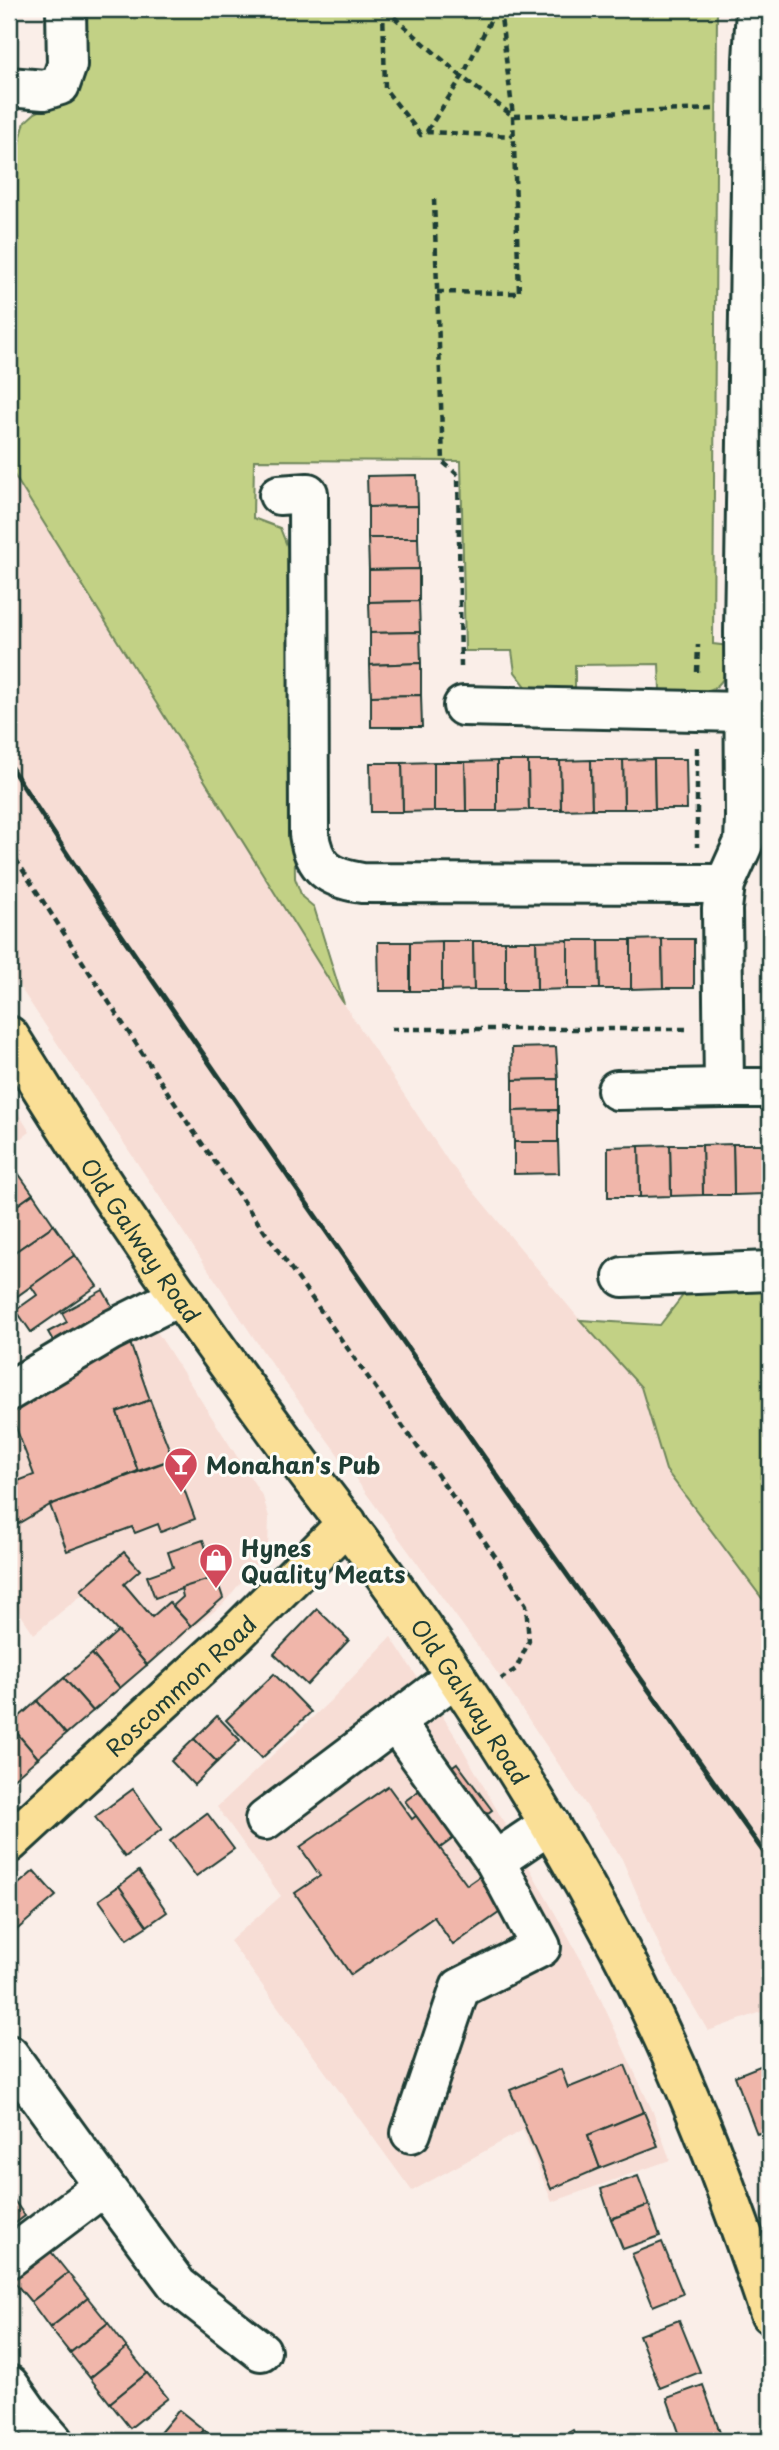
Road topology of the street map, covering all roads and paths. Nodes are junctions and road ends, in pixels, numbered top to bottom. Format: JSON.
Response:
{"nodes":[{"id":1,"x":66,"y":9,"type":"edge"},
{"id":2,"x":384,"y":9,"type":"edge"},
{"id":3,"x":498,"y":9,"type":"edge"},
{"id":4,"x":756,"y":9,"type":"edge"},
{"id":5,"x":762,"y":60,"type":"edge"},
{"id":6,"x":463,"y":77,"type":"junction"},
{"id":7,"x":9,"y":87,"type":"edge"},
{"id":8,"x":726,"y":109,"type":"dead end"},
{"id":9,"x":513,"y":116,"type":"junction"},
{"id":10,"x":427,"y":132,"type":"junction"},
{"id":11,"x":513,"y":136,"type":"junction"},
{"id":12,"x":434,"y":199,"type":"dead end"},
{"id":13,"x":437,"y":292,"type":"junction"},
{"id":14,"x":279,"y":495,"type":"dead end"},
{"id":15,"x":463,"y":706,"type":"joint"},
{"id":16,"x":743,"y":712,"type":"junction"},
{"id":17,"x":9,"y":849,"type":"edge"},
{"id":18,"x":725,"y":884,"type":"junction"},
{"id":19,"x":9,"y":1036,"type":"edge"},
{"id":20,"x":724,"y":1088,"type":"junction"},
{"id":21,"x":770,"y":1088,"type":"edge"},
{"id":22,"x":617,"y":1090,"type":"dead end"},
{"id":23,"x":770,"y":1271,"type":"edge"},
{"id":24,"x":623,"y":1277,"type":"dead end"},
{"id":25,"x":180,"y":1296,"type":"junction"},
{"id":26,"x":9,"y":1391,"type":"edge"},
{"id":27,"x":347,"y":1523,"type":"junction"},
{"id":28,"x":456,"y":1676,"type":"junction"},
{"id":29,"x":501,"y":1678,"type":"dead end"},
{"id":30,"x":395,"y":1722,"type":"junction"},
{"id":31,"x":265,"y":1819,"type":"dead end"},
{"id":32,"x":550,"y":1824,"type":"junction"},
{"id":33,"x":9,"y":1843,"type":"edge"},
{"id":34,"x":495,"y":1861,"type":"junction"},
{"id":35,"x":9,"y":2055,"type":"edge"},
{"id":36,"x":411,"y":2133,"type":"dead end"},
{"id":37,"x":104,"y":2186,"type":"junction"},
{"id":38,"x":9,"y":2258,"type":"edge"},
{"id":39,"x":770,"y":2314,"type":"edge"},
{"id":40,"x":261,"y":2351,"type":"dead end"},
{"id":41,"x":9,"y":2385,"type":"edge"},
{"id":42,"x":31,"y":2431,"type":"edge"}],
"edges":[{"from":1,"to":7,"type":"street"},
{"from":2,"to":6,"type":"path"},
{"from":2,"to":10,"type":"path"},
{"from":3,"to":6,"type":"path"},
{"from":3,"to":9,"type":"path"},
{"from":4,"to":5,"type":"street"},
{"from":5,"to":16,"type":"street"},
{"from":6,"to":9,"type":"path"},
{"from":6,"to":10,"type":"path"},
{"from":8,"to":9,"type":"path"},
{"from":9,"to":11,"type":"path"},
{"from":10,"to":11,"type":"path"},
{"from":11,"to":13,"type":"path"},
{"from":12,"to":13,"type":"path"},
{"from":13,"to":15,"type":"path"},
{"from":14,"to":18,"type":"street"},
{"from":15,"to":16,"type":"street"},
{"from":16,"to":18,"type":"street"},
{"from":17,"to":29,"type":"path"},
{"from":18,"to":20,"type":"street"},
{"from":19,"to":25,"type":"main road","name":"Old Galway Road"},
{"from":20,"to":21,"type":"street"},
{"from":20,"to":22,"type":"street"},
{"from":23,"to":24,"type":"street"},
{"from":25,"to":26,"type":"street"},
{"from":25,"to":27,"type":"main road","name":"Old Galway Road"},
{"from":27,"to":28,"type":"main road","name":"Old Galway Road"},
{"from":27,"to":33,"type":"main road","name":"Roscommon Road"},
{"from":28,"to":30,"type":"street"},
{"from":28,"to":32,"type":"main road","name":"Old Galway Road"},
{"from":30,"to":31,"type":"street"},
{"from":30,"to":34,"type":"street"},
{"from":32,"to":34,"type":"street"},
{"from":32,"to":39,"type":"main road","name":"Old Galway Road"},
{"from":34,"to":36,"type":"street"},
{"from":35,"to":37,"type":"street"},
{"from":37,"to":38,"type":"street"},
{"from":37,"to":40,"type":"street"},
{"from":41,"to":42,"type":"street"}]}
